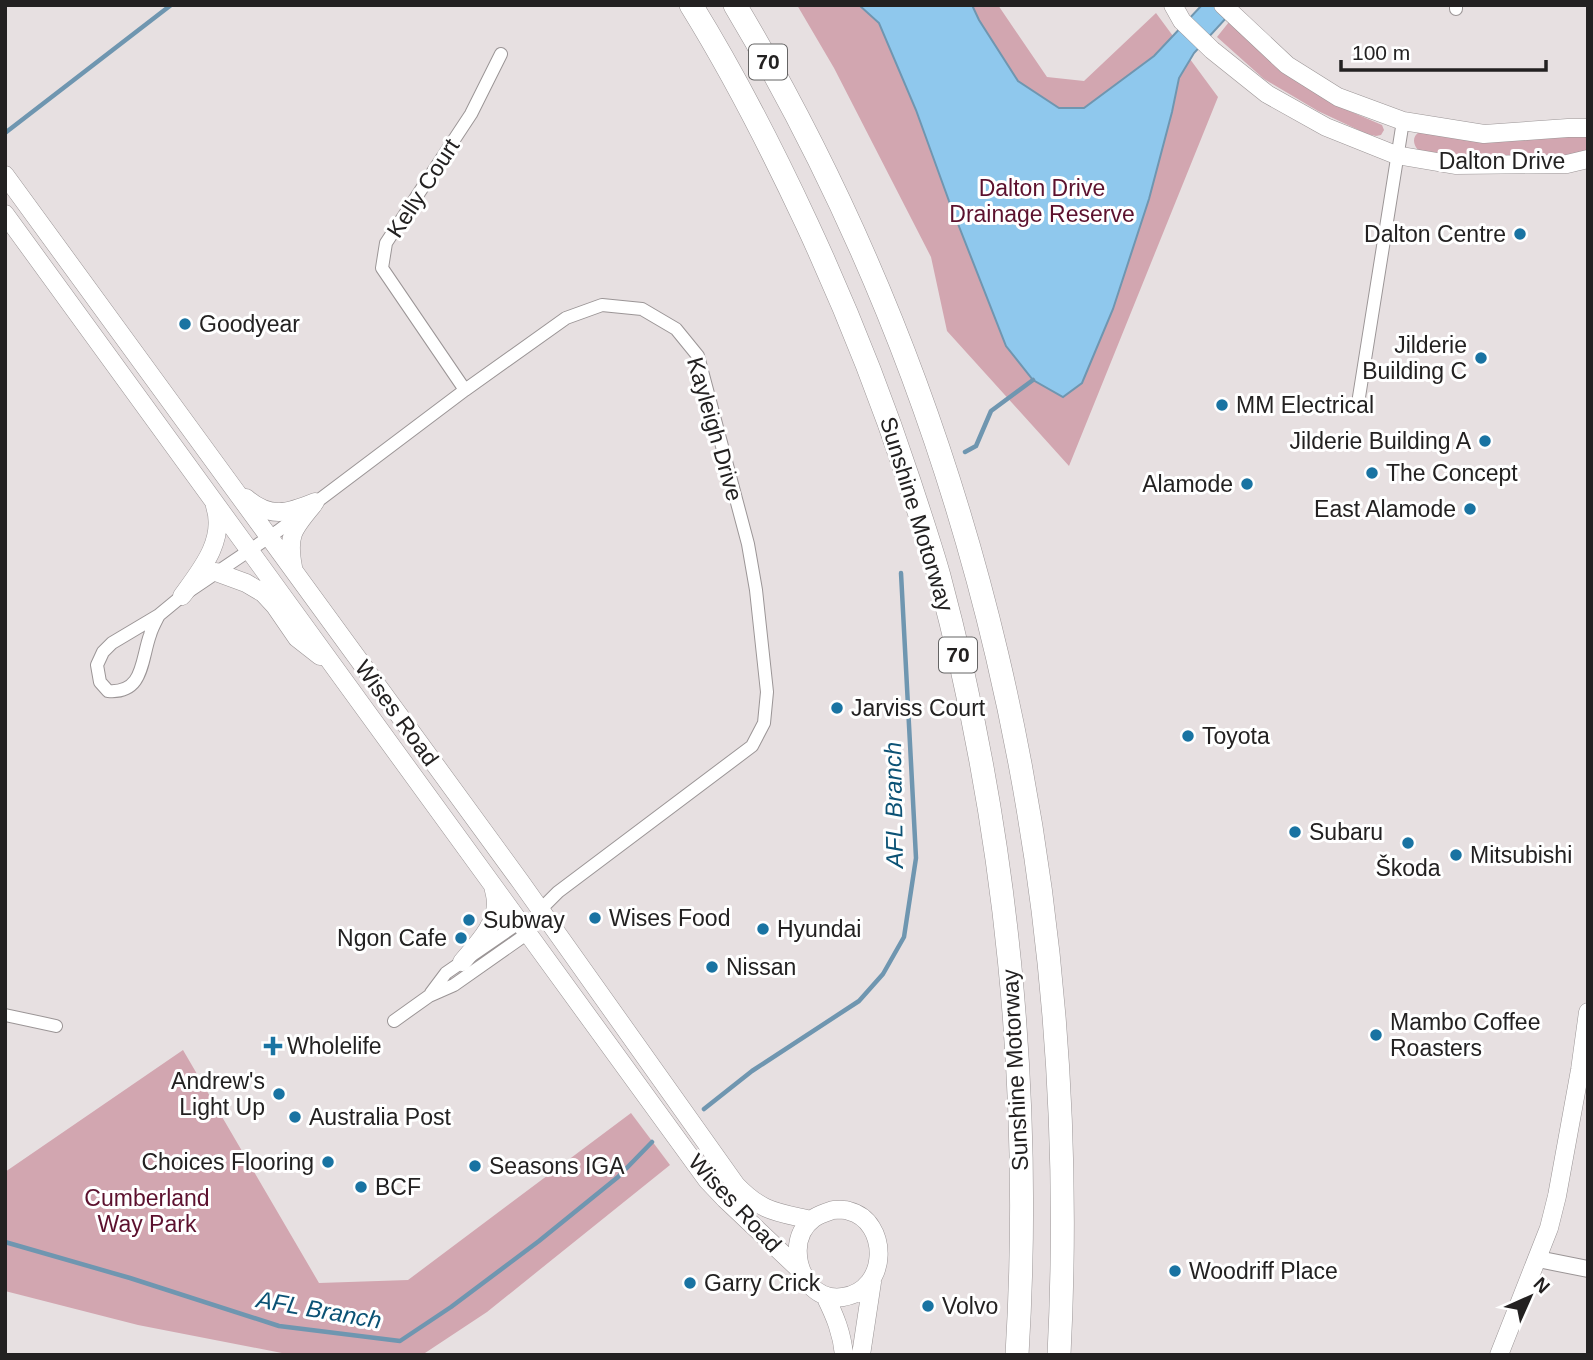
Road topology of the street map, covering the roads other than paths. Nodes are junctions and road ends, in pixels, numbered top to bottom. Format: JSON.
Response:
{"nodes":[{"id":1,"x":691,"y":5,"type":"edge"},
{"id":2,"x":735,"y":5,"type":"edge"},
{"id":3,"x":754,"y":5,"type":"edge"},
{"id":4,"x":1223,"y":5,"type":"edge"},
{"id":5,"x":1178,"y":13,"type":"edge"},
{"id":6,"x":501,"y":54,"type":"dead end"},
{"id":7,"x":799,"y":119,"type":"junction"},
{"id":8,"x":1403,"y":121,"type":"junction"},
{"id":9,"x":1588,"y":128,"type":"edge"},
{"id":10,"x":1396,"y":155,"type":"junction"},
{"id":11,"x":1588,"y":159,"type":"edge"},
{"id":12,"x":5,"y":175,"type":"edge"},
{"id":13,"x":5,"y":214,"type":"edge"},
{"id":14,"x":466,"y":390,"type":"junction"},
{"id":15,"x":1359,"y":397,"type":"dead end"},
{"id":16,"x":232,"y":487,"type":"junction"},
{"id":17,"x":213,"y":499,"type":"junction"},
{"id":18,"x":315,"y":502,"type":"junction"},
{"id":19,"x":269,"y":537,"type":"junction"},
{"id":20,"x":251,"y":550,"type":"junction"},
{"id":21,"x":294,"y":571,"type":"junction"},
{"id":22,"x":216,"y":572,"type":"junction"},
{"id":23,"x":182,"y":596,"type":"junction"},
{"id":24,"x":159,"y":615,"type":"junction"},
{"id":25,"x":339,"y":672,"type":"junction"},
{"id":26,"x":492,"y":884,"type":"junction"},
{"id":27,"x":540,"y":910,"type":"junction"},
{"id":28,"x":524,"y":927,"type":"junction"},
{"id":29,"x":462,"y":962,"type":"junction"},
{"id":30,"x":429,"y":996,"type":"junction"},
{"id":31,"x":1588,"y":1012,"type":"edge"},
{"id":32,"x":5,"y":1015,"type":"edge"},
{"id":33,"x":394,"y":1021,"type":"dead end"},
{"id":34,"x":55,"y":1026,"type":"dead end"},
{"id":35,"x":1584,"y":1070,"type":"edge"},
{"id":36,"x":811,"y":1220,"type":"junction"},
{"id":37,"x":1538,"y":1259,"type":"junction"},
{"id":38,"x":1588,"y":1269,"type":"edge"},
{"id":39,"x":801,"y":1271,"type":"junction"},
{"id":40,"x":872,"y":1282,"type":"junction"},
{"id":41,"x":825,"y":1296,"type":"junction"},
{"id":42,"x":844,"y":1355,"type":"edge"},
{"id":43,"x":861,"y":1355,"type":"edge"},
{"id":44,"x":1017,"y":1355,"type":"edge"},
{"id":45,"x":1059,"y":1355,"type":"edge"},
{"id":46,"x":1499,"y":1355,"type":"edge"}],
"edges":[{"from":1,"to":44,"type":"highway","name":"Sunshine Motorway","number":"70"},
{"from":2,"to":7,"type":"highway","name":"Sunshine Motorway","number":"70"},
{"from":3,"to":7,"type":"highway"},
{"from":4,"to":8,"type":"main road","name":"Dalton Drive"},
{"from":5,"to":10,"type":"main road","name":"Dalton Drive"},
{"from":6,"to":14,"type":"street","name":"Kelly Court"},
{"from":7,"to":45,"type":"highway","name":"Sunshine Motorway","number":"70"},
{"from":8,"to":9,"type":"main road","name":"Dalton Drive"},
{"from":8,"to":10,"type":"street"},
{"from":10,"to":11,"type":"main road","name":"Dalton Drive"},
{"from":10,"to":15,"type":"street"},
{"from":12,"to":16,"type":"main road","name":"Wises Road"},
{"from":13,"to":17,"type":"main road","name":"Wises Road"},
{"from":14,"to":18,"type":"street","name":"Kayleigh Drive"},
{"from":14,"to":27,"type":"street","name":"Kayleigh Drive"},
{"from":16,"to":18,"type":"main road"},
{"from":16,"to":19,"type":"main road","name":"Wises Road"},
{"from":17,"to":20,"type":"main road","name":"Wises Road"},
{"from":17,"to":23,"type":"main road"},
{"from":18,"to":19,"type":"street","name":"Kayleigh Drive"},
{"from":18,"to":21,"type":"main road"},
{"from":19,"to":20,"type":"street","name":"Kayleigh Drive"},
{"from":19,"to":21,"type":"main road","name":"Wises Road"},
{"from":20,"to":22,"type":"street","name":"Kayleigh Drive"},
{"from":20,"to":25,"type":"main road","name":"Wises Road"},
{"from":21,"to":27,"type":"main road","name":"Wises Road"},
{"from":22,"to":23,"type":"street","name":"Kayleigh Drive"},
{"from":22,"to":25,"type":"main road"},
{"from":23,"to":24,"type":"street","name":"Kayleigh Drive"},
{"from":24,"to":24,"type":"street","name":"Kayleigh Drive"},
{"from":25,"to":26,"type":"main road","name":"Wises Road"},
{"from":26,"to":28,"type":"main road","name":"Wises Road"},
{"from":26,"to":29,"type":"main road"},
{"from":27,"to":28,"type":"main road","name":"Kayleigh Drive"},
{"from":27,"to":36,"type":"main road","name":"Wises Road"},
{"from":28,"to":29,"type":"street"},
{"from":28,"to":30,"type":"street"},
{"from":28,"to":39,"type":"main road","name":"Wises Road"},
{"from":29,"to":30,"type":"street"},
{"from":30,"to":33,"type":"street"},
{"from":31,"to":35,"type":"main road"},
{"from":32,"to":34,"type":"street"},
{"from":35,"to":37,"type":"main road"},
{"from":36,"to":39,"type":"main road"},
{"from":36,"to":40,"type":"main road"},
{"from":37,"to":38,"type":"street"},
{"from":37,"to":46,"type":"main road"},
{"from":39,"to":41,"type":"main road"},
{"from":40,"to":41,"type":"main road"},
{"from":40,"to":43,"type":"main road"},
{"from":41,"to":42,"type":"main road"}]}
